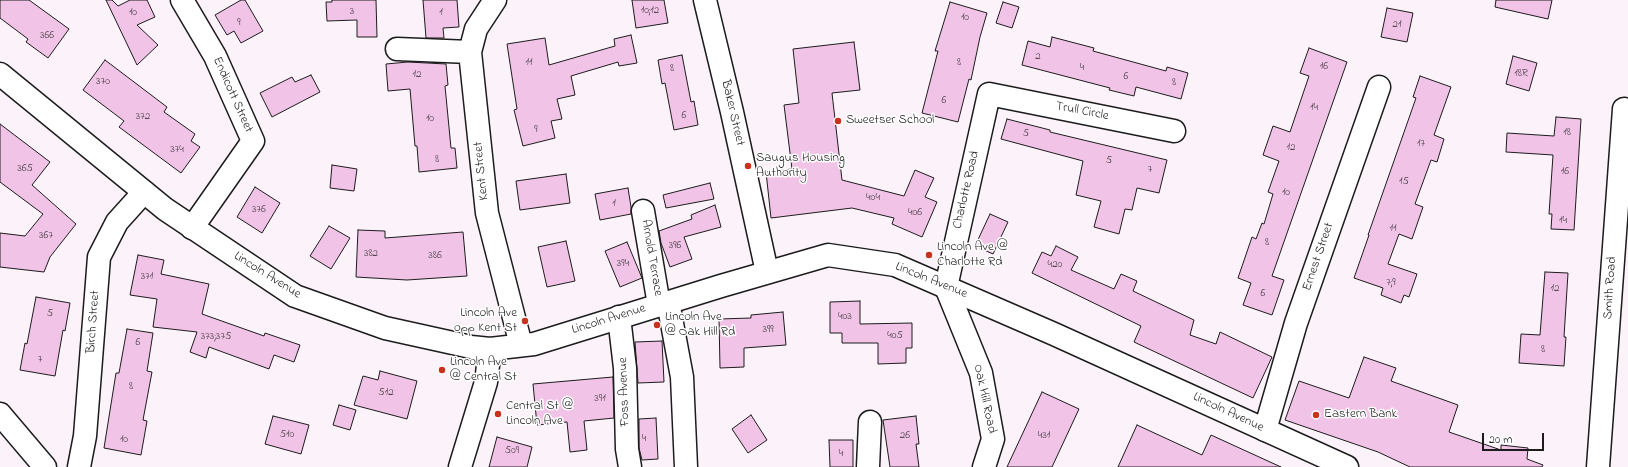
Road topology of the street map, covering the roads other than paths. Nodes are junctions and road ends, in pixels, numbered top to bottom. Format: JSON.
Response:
{"nodes":[{"id":1,"x":182,"y":0,"type":"edge"},
{"id":2,"x":494,"y":0,"type":"edge"},
{"id":3,"x":705,"y":0,"type":"edge"},
{"id":4,"x":397,"y":49,"type":"dead end"},
{"id":5,"x":470,"y":52,"type":"junction"},
{"id":6,"x":0,"y":74,"type":"edge"},
{"id":7,"x":1379,"y":87,"type":"dead end"},
{"id":8,"x":989,"y":94,"type":"joint"},
{"id":9,"x":1624,"y":109,"type":"dead end"},
{"id":10,"x":1174,"y":131,"type":"dead end"},
{"id":11,"x":144,"y":192,"type":"junction"},
{"id":12,"x":643,"y":211,"type":"dead end"},
{"id":13,"x":192,"y":228,"type":"junction"},
{"id":14,"x":767,"y":272,"type":"junction"},
{"id":15,"x":946,"y":287,"type":"junction"},
{"id":16,"x":664,"y":304,"type":"junction"},
{"id":17,"x":620,"y":317,"type":"junction"},
{"id":18,"x":521,"y":345,"type":"junction"},
{"id":19,"x":490,"y":349,"type":"junction"},
{"id":20,"x":0,"y":414,"type":"edge"},
{"id":21,"x":870,"y":422,"type":"dead end"},
{"id":22,"x":1264,"y":430,"type":"junction"},
{"id":23,"x":45,"y":467,"type":"edge"},
{"id":24,"x":79,"y":467,"type":"edge"},
{"id":25,"x":460,"y":467,"type":"edge"},
{"id":26,"x":630,"y":467,"type":"edge"},
{"id":27,"x":686,"y":467,"type":"edge"},
{"id":28,"x":868,"y":467,"type":"edge"},
{"id":29,"x":984,"y":467,"type":"edge"},
{"id":30,"x":1347,"y":467,"type":"edge"},
{"id":31,"x":1598,"y":467,"type":"edge"}],
"edges":[{"from":1,"to":13,"type":"street","name":"Endicott Street"},
{"from":2,"to":5,"type":"street","name":"Kent Street"},
{"from":3,"to":14,"type":"street","name":"Baker Street"},
{"from":4,"to":5,"type":"street"},
{"from":5,"to":18,"type":"street","name":"Kent Street"},
{"from":6,"to":11,"type":"street","name":"Lincoln Avenue"},
{"from":7,"to":22,"type":"street","name":"Ernest Street"},
{"from":8,"to":10,"type":"street","name":"Trull Circle"},
{"from":8,"to":15,"type":"street","name":"Charlotte Road"},
{"from":9,"to":31,"type":"street","name":"Smith Road"},
{"from":11,"to":13,"type":"street","name":"Lincoln Avenue"},
{"from":11,"to":24,"type":"street","name":"Birch Street"},
{"from":12,"to":16,"type":"street","name":"Arnold Terrace"},
{"from":13,"to":19,"type":"street","name":"Lincoln Avenue"},
{"from":14,"to":15,"type":"street","name":"Lincoln Avenue"},
{"from":14,"to":16,"type":"street","name":"Lincoln Avenue"},
{"from":15,"to":22,"type":"street","name":"Lincoln Avenue"},
{"from":15,"to":29,"type":"street","name":"Oak Hill Road"},
{"from":16,"to":17,"type":"street","name":"Lincoln Avenue"},
{"from":16,"to":27,"type":"street"},
{"from":17,"to":18,"type":"street","name":"Lincoln Avenue"},
{"from":17,"to":26,"type":"street","name":"Foss Avenue"},
{"from":18,"to":19,"type":"street","name":"Lincoln Avenue"},
{"from":19,"to":25,"type":"street"},
{"from":20,"to":23,"type":"street"},
{"from":21,"to":28,"type":"street"},
{"from":22,"to":30,"type":"street","name":"Lincoln Avenue"}]}
